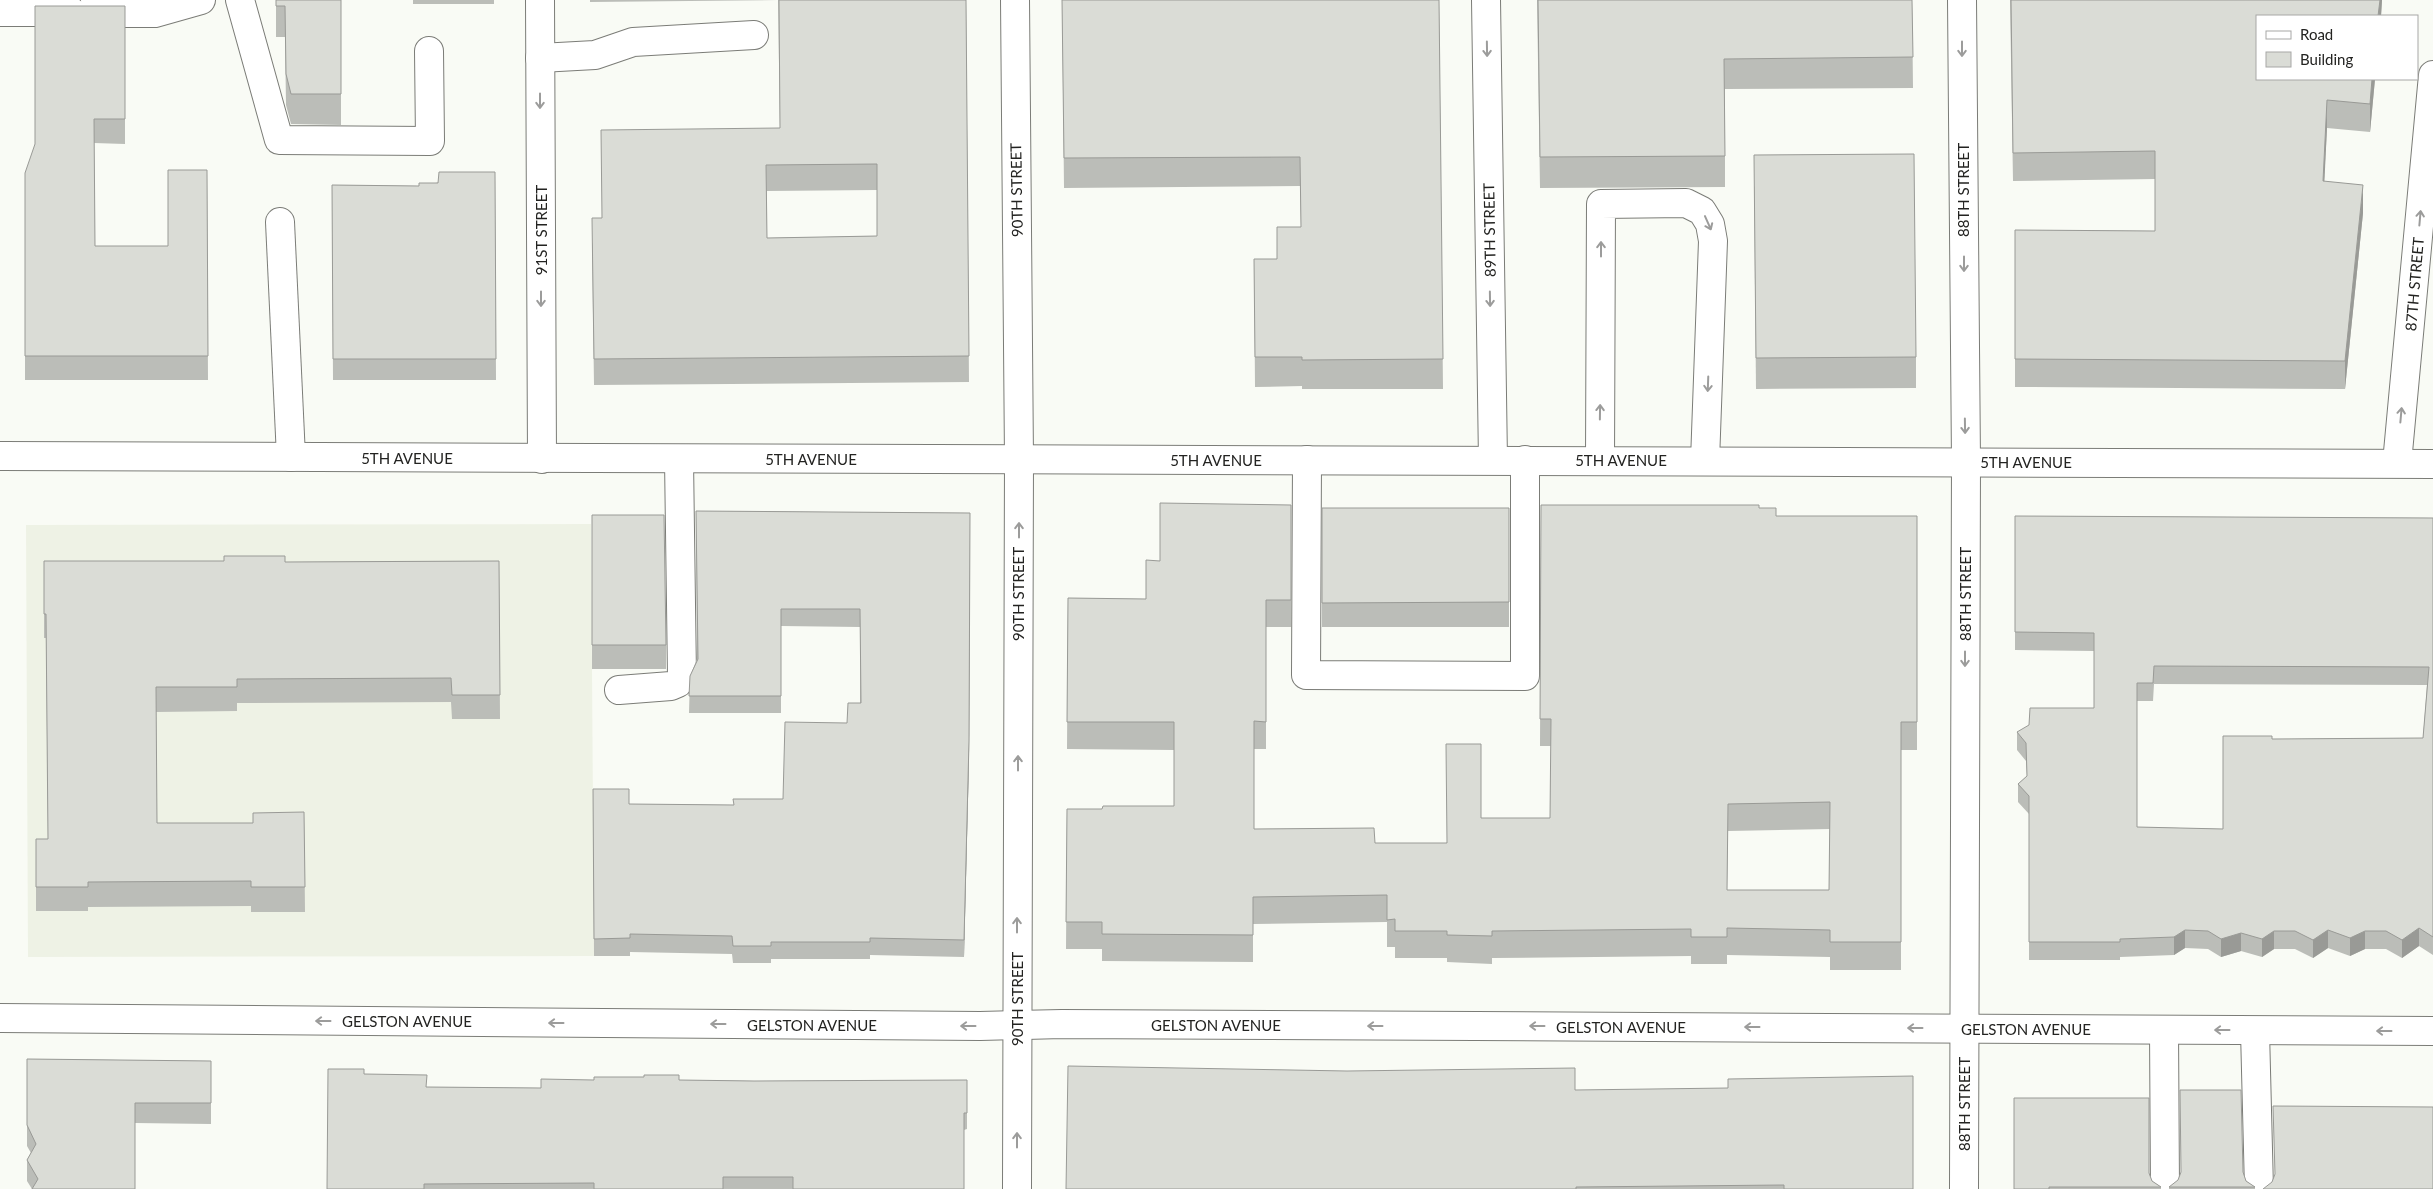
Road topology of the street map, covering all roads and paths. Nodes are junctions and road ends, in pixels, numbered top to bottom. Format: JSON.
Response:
{"nodes":[{"id":1,"x":201,"y":0,"type":"edge"},
{"id":2,"x":240,"y":0,"type":"edge"},
{"id":3,"x":540,"y":0,"type":"edge"},
{"id":4,"x":1014,"y":0,"type":"edge"},
{"id":5,"x":1486,"y":0,"type":"edge"},
{"id":6,"x":1962,"y":0,"type":"edge"},
{"id":7,"x":97,"y":6,"type":"edge"},
{"id":8,"x":0,"y":12,"type":"edge"},
{"id":9,"x":754,"y":36,"type":"dead end"},
{"id":10,"x":429,"y":51,"type":"dead end"},
{"id":11,"x":540,"y":58,"type":"junction"},
{"id":12,"x":2433,"y":75,"type":"edge"},
{"id":13,"x":280,"y":222,"type":"dead end"},
{"id":14,"x":0,"y":456,"type":"edge"},
{"id":15,"x":291,"y":457,"type":"junction"},
{"id":16,"x":542,"y":459,"type":"junction"},
{"id":17,"x":679,"y":459,"type":"junction"},
{"id":18,"x":1019,"y":459,"type":"junction"},
{"id":19,"x":1307,"y":460,"type":"junction"},
{"id":20,"x":1493,"y":460,"type":"junction"},
{"id":21,"x":1525,"y":460,"type":"junction"},
{"id":22,"x":1600,"y":460,"type":"junction"},
{"id":23,"x":1704,"y":461,"type":"junction"},
{"id":24,"x":1966,"y":462,"type":"junction"},
{"id":25,"x":2397,"y":464,"type":"junction"},
{"id":26,"x":2433,"y":464,"type":"edge"},
{"id":27,"x":619,"y":690,"type":"dead end"},
{"id":28,"x":0,"y":1018,"type":"edge"},
{"id":29,"x":1017,"y":1026,"type":"junction"},
{"id":30,"x":1964,"y":1029,"type":"junction"},
{"id":31,"x":2164,"y":1030,"type":"junction"},
{"id":32,"x":2255,"y":1031,"type":"junction"},
{"id":33,"x":2433,"y":1031,"type":"edge"},
{"id":34,"x":1016,"y":1189,"type":"edge"},
{"id":35,"x":1964,"y":1189,"type":"edge"},
{"id":36,"x":2165,"y":1189,"type":"edge"},
{"id":37,"x":2259,"y":1189,"type":"edge"}],
"edges":[{"from":1,"to":7,"type":"street"},
{"from":2,"to":10,"type":"street"},
{"from":3,"to":11,"type":"street","name":"91ST STREET"},
{"from":4,"to":18,"type":"street","name":"90TH STREET"},
{"from":5,"to":20,"type":"street","name":"89TH STREET","one_way":true},
{"from":6,"to":24,"type":"street","name":"88TH STREET","one_way":true},
{"from":7,"to":8,"type":"street"},
{"from":9,"to":11,"type":"street"},
{"from":11,"to":16,"type":"street","name":"91ST STREET","one_way":true},
{"from":25,"to":12,"type":"street","name":"87TH STREET","one_way":true},
{"from":13,"to":15,"type":"street"},
{"from":14,"to":15,"type":"street","name":"5TH AVENUE"},
{"from":15,"to":16,"type":"street","name":"5TH AVENUE"},
{"from":16,"to":17,"type":"street","name":"5TH AVENUE"},
{"from":17,"to":18,"type":"street","name":"5TH AVENUE"},
{"from":17,"to":27,"type":"street"},
{"from":18,"to":19,"type":"street","name":"5TH AVENUE"},
{"from":29,"to":18,"type":"street","name":"90TH STREET","one_way":true},
{"from":19,"to":20,"type":"street","name":"5TH AVENUE"},
{"from":19,"to":21,"type":"street"},
{"from":20,"to":21,"type":"street","name":"5TH AVENUE"},
{"from":21,"to":22,"type":"street","name":"5TH AVENUE"},
{"from":22,"to":23,"type":"street","name":"5TH AVENUE"},
{"from":22,"to":23,"type":"street","one_way":true},
{"from":23,"to":24,"type":"street","name":"5TH AVENUE"},
{"from":24,"to":25,"type":"street","name":"5TH AVENUE"},
{"from":24,"to":30,"type":"street","name":"88TH STREET","one_way":true},
{"from":25,"to":26,"type":"street","name":"5TH AVENUE"},
{"from":29,"to":28,"type":"street","name":"GELSTON AVENUE","one_way":true},
{"from":30,"to":29,"type":"street","name":"GELSTON AVENUE","one_way":true},
{"from":34,"to":29,"type":"street","name":"90TH STREET","one_way":true},
{"from":30,"to":31,"type":"street","name":"GELSTON AVENUE"},
{"from":30,"to":35,"type":"street","name":"88TH STREET"},
{"from":32,"to":31,"type":"street","name":"GELSTON AVENUE","one_way":true},
{"from":31,"to":36,"type":"street"},
{"from":33,"to":32,"type":"street","name":"GELSTON AVENUE","one_way":true},
{"from":32,"to":37,"type":"street"}]}
